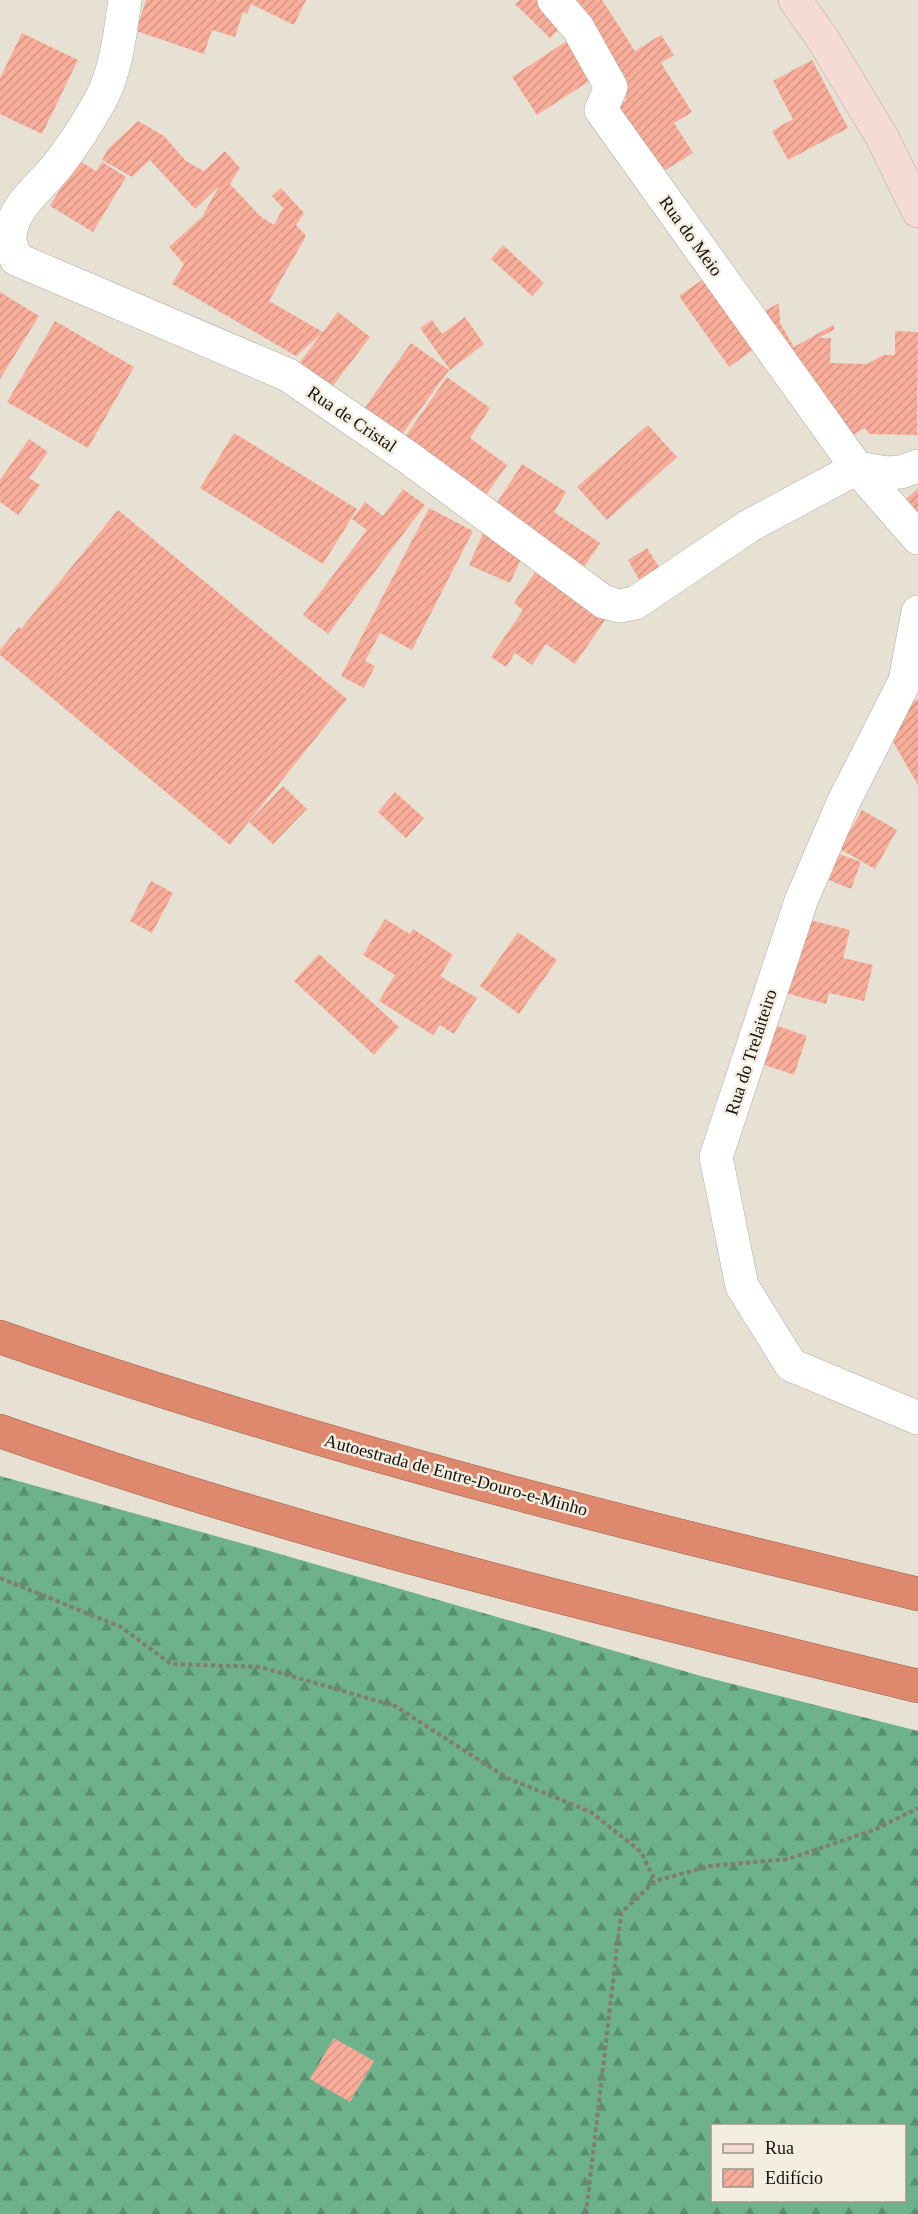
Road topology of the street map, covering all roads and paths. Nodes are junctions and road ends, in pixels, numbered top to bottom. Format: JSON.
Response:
{"nodes":[{"id":1,"x":125,"y":0,"type":"edge"},
{"id":2,"x":554,"y":0,"type":"edge"},
{"id":3,"x":795,"y":0,"type":"edge"},
{"id":4,"x":918,"y":211,"type":"edge"},
{"id":5,"x":7,"y":213,"type":"edge"},
{"id":6,"x":918,"y":466,"type":"edge"},
{"id":7,"x":857,"y":468,"type":"junction"},
{"id":8,"x":918,"y":538,"type":"edge"},
{"id":9,"x":918,"y":612,"type":"edge"},
{"id":10,"x":0,"y":1337,"type":"edge"},
{"id":11,"x":918,"y":1418,"type":"edge"},
{"id":12,"x":0,"y":1431,"type":"edge"},
{"id":13,"x":0,"y":1578,"type":"edge"},
{"id":14,"x":918,"y":1594,"type":"edge"},
{"id":15,"x":918,"y":1686,"type":"edge"},
{"id":16,"x":918,"y":1808,"type":"edge"},
{"id":17,"x":655,"y":1881,"type":"junction"},
{"id":18,"x":586,"y":2214,"type":"edge"}],
"edges":[{"from":1,"to":5,"type":"street","name":"Rua de Cristal"},
{"from":2,"to":7,"type":"street","name":"Rua do Meio"},
{"from":3,"to":4,"type":"street"},
{"from":5,"to":7,"type":"street","name":"Rua de Cristal"},
{"from":6,"to":7,"type":"street"},
{"from":7,"to":8,"type":"street"},
{"from":9,"to":11,"type":"street","name":"Rua do Trelaiteiro"},
{"from":10,"to":14,"type":"highway","name":"Autoestrada de Entre-Douro-e-Minho"},
{"from":12,"to":15,"type":"highway"},
{"from":13,"to":17,"type":"path"},
{"from":16,"to":17,"type":"path"},
{"from":17,"to":18,"type":"path"}]}
